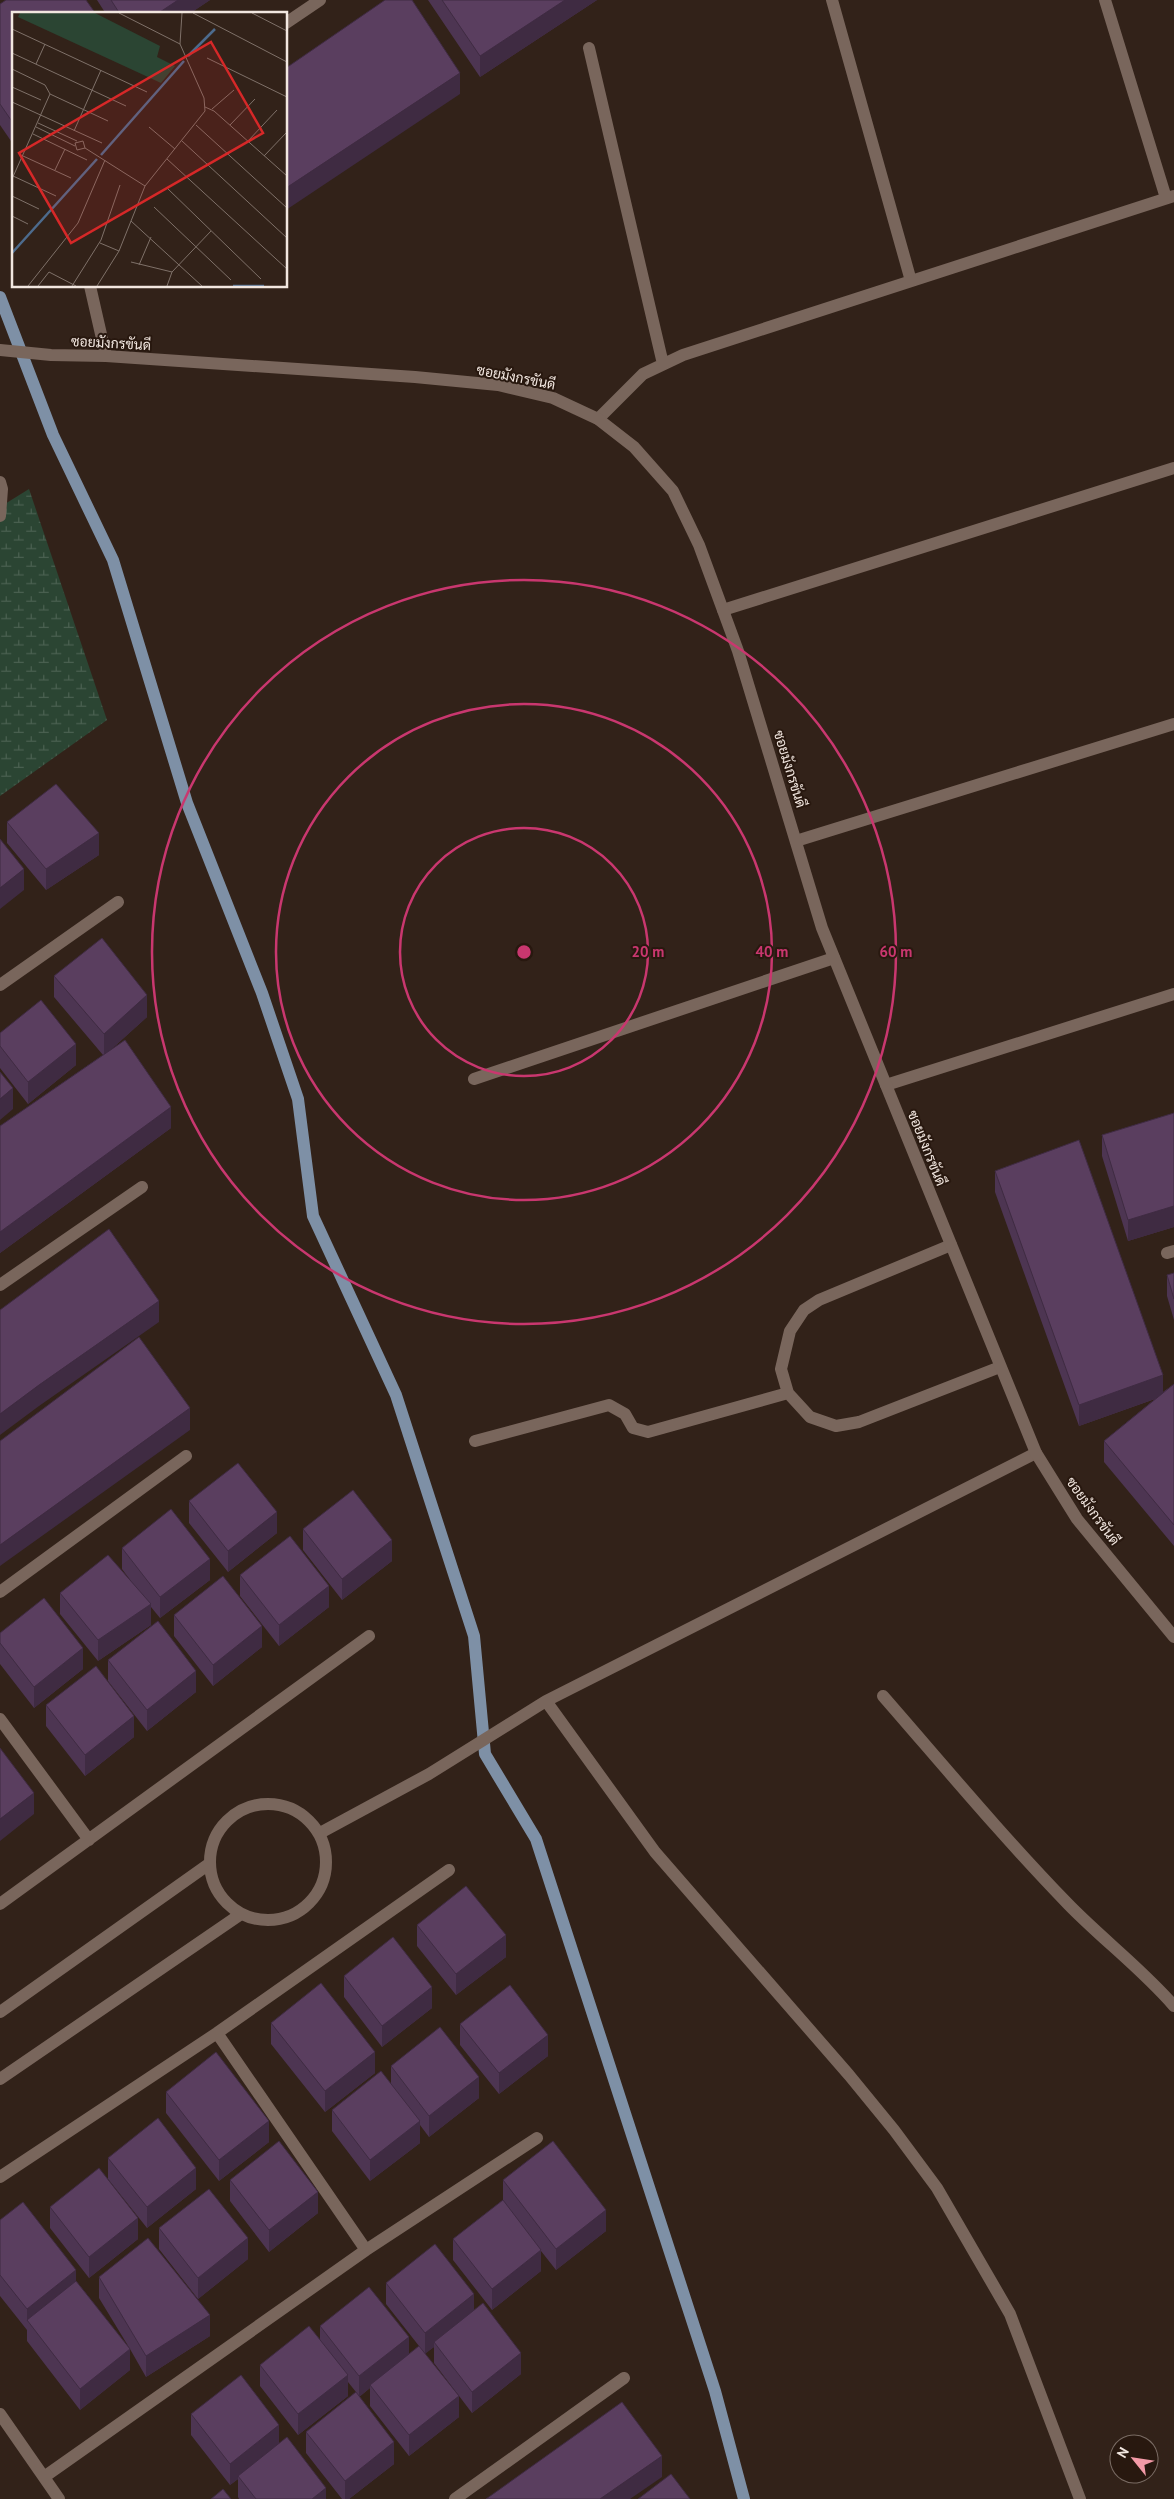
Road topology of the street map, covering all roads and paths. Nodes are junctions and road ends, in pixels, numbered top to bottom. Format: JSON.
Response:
{"nodes":[{"id":1,"x":320,"y":0,"type":"edge"},
{"id":2,"x":832,"y":0,"type":"edge"},
{"id":3,"x":1105,"y":0,"type":"edge"},
{"id":4,"x":288,"y":22,"type":"edge"},
{"id":5,"x":590,"y":48,"type":"dead end"},
{"id":6,"x":1170,"y":197,"type":"edge"},
{"id":7,"x":911,"y":281,"type":"junction"},
{"id":8,"x":90,"y":288,"type":"edge"},
{"id":9,"x":0,"y":350,"type":"edge"},
{"id":10,"x":106,"y":356,"type":"junction"},
{"id":11,"x":663,"y":364,"type":"junction"},
{"id":12,"x":598,"y":419,"type":"junction"},
{"id":13,"x":1174,"y":468,"type":"edge"},
{"id":14,"x":0,"y":482,"type":"edge"},
{"id":15,"x":0,"y":516,"type":"edge"},
{"id":16,"x":723,"y":610,"type":"junction"},
{"id":17,"x":1174,"y":724,"type":"edge"},
{"id":18,"x":796,"y":842,"type":"junction"},
{"id":19,"x":118,"y":902,"type":"dead end"},
{"id":20,"x":834,"y":958,"type":"junction"},
{"id":21,"x":0,"y":985,"type":"edge"},
{"id":22,"x":1174,"y":994,"type":"edge"},
{"id":23,"x":474,"y":1080,"type":"dead end"},
{"id":24,"x":886,"y":1084,"type":"junction"},
{"id":25,"x":142,"y":1187,"type":"dead end"},
{"id":26,"x":951,"y":1245,"type":"junction"},
{"id":27,"x":0,"y":1285,"type":"edge"},
{"id":28,"x":1000,"y":1367,"type":"junction"},
{"id":29,"x":788,"y":1393,"type":"junction"},
{"id":30,"x":475,"y":1441,"type":"dead end"},
{"id":31,"x":1036,"y":1453,"type":"junction"},
{"id":32,"x":186,"y":1456,"type":"dead end"},
{"id":33,"x":0,"y":1592,"type":"edge"},
{"id":34,"x":369,"y":1636,"type":"dead end"},
{"id":35,"x":1174,"y":1637,"type":"edge"},
{"id":36,"x":883,"y":1696,"type":"dead end"},
{"id":37,"x":546,"y":1701,"type":"junction"},
{"id":38,"x":0,"y":1719,"type":"edge"},
{"id":39,"x":320,"y":1833,"type":"junction"},
{"id":40,"x":90,"y":1840,"type":"junction"},
{"id":41,"x":209,"y":1864,"type":"junction"},
{"id":42,"x":449,"y":1870,"type":"dead end"},
{"id":43,"x":0,"y":1904,"type":"edge"},
{"id":44,"x":240,"y":1914,"type":"junction"},
{"id":45,"x":1174,"y":2006,"type":"edge"},
{"id":46,"x":0,"y":2012,"type":"edge"},
{"id":47,"x":217,"y":2033,"type":"junction"},
{"id":48,"x":0,"y":2079,"type":"edge"},
{"id":49,"x":537,"y":2138,"type":"dead end"},
{"id":50,"x":0,"y":2177,"type":"edge"},
{"id":51,"x":366,"y":2250,"type":"junction"},
{"id":52,"x":624,"y":2378,"type":"dead end"},
{"id":53,"x":0,"y":2414,"type":"edge"},
{"id":54,"x":44,"y":2477,"type":"junction"},
{"id":55,"x":60,"y":2499,"type":"edge"},
{"id":56,"x":455,"y":2499,"type":"edge"},
{"id":57,"x":1080,"y":2499,"type":"edge"}],
"edges":[{"from":1,"to":4,"type":"street"},
{"from":2,"to":7,"type":"street"},
{"from":3,"to":6,"type":"street"},
{"from":5,"to":11,"type":"street"},
{"from":6,"to":7,"type":"street"},
{"from":7,"to":11,"type":"street"},
{"from":8,"to":10,"type":"street"},
{"from":9,"to":10,"type":"street","name":"ซอยมังกรขันดี"},
{"from":10,"to":12,"type":"street","name":"ซอยมังกรขันดี"},
{"from":11,"to":12,"type":"street"},
{"from":12,"to":16,"type":"street","name":"ซอยมังกรขันดี"},
{"from":13,"to":16,"type":"street"},
{"from":14,"to":15,"type":"street"},
{"from":16,"to":18,"type":"street","name":"ซอยมังกรขันดี"},
{"from":17,"to":18,"type":"street"},
{"from":18,"to":20,"type":"street","name":"ซอยมังกรขันดี"},
{"from":19,"to":21,"type":"street"},
{"from":20,"to":23,"type":"street"},
{"from":20,"to":24,"type":"street","name":"ซอยมังกรขันดี"},
{"from":22,"to":24,"type":"street"},
{"from":24,"to":26,"type":"street","name":"ซอยมังกรขันดี"},
{"from":25,"to":27,"type":"street"},
{"from":26,"to":28,"type":"street","name":"ซอยมังกรขันดี"},
{"from":26,"to":29,"type":"street"},
{"from":28,"to":29,"type":"street"},
{"from":28,"to":31,"type":"street","name":"ซอยมังกรขันดี"},
{"from":29,"to":30,"type":"street"},
{"from":31,"to":35,"type":"street","name":"ซอยมังกรขันดี"},
{"from":31,"to":37,"type":"street"},
{"from":32,"to":33,"type":"street"},
{"from":34,"to":40,"type":"street"},
{"from":36,"to":45,"type":"street"},
{"from":37,"to":39,"type":"street"},
{"from":37,"to":57,"type":"street"},
{"from":38,"to":40,"type":"street"},
{"from":39,"to":41,"type":"street"},
{"from":39,"to":44,"type":"street"},
{"from":40,"to":43,"type":"street"},
{"from":41,"to":44,"type":"street"},
{"from":41,"to":46,"type":"street"},
{"from":42,"to":47,"type":"street"},
{"from":44,"to":48,"type":"street"},
{"from":47,"to":50,"type":"street"},
{"from":47,"to":51,"type":"street"},
{"from":49,"to":51,"type":"street"},
{"from":51,"to":54,"type":"street"},
{"from":52,"to":56,"type":"street"},
{"from":53,"to":54,"type":"street"},
{"from":54,"to":55,"type":"street"}]}
